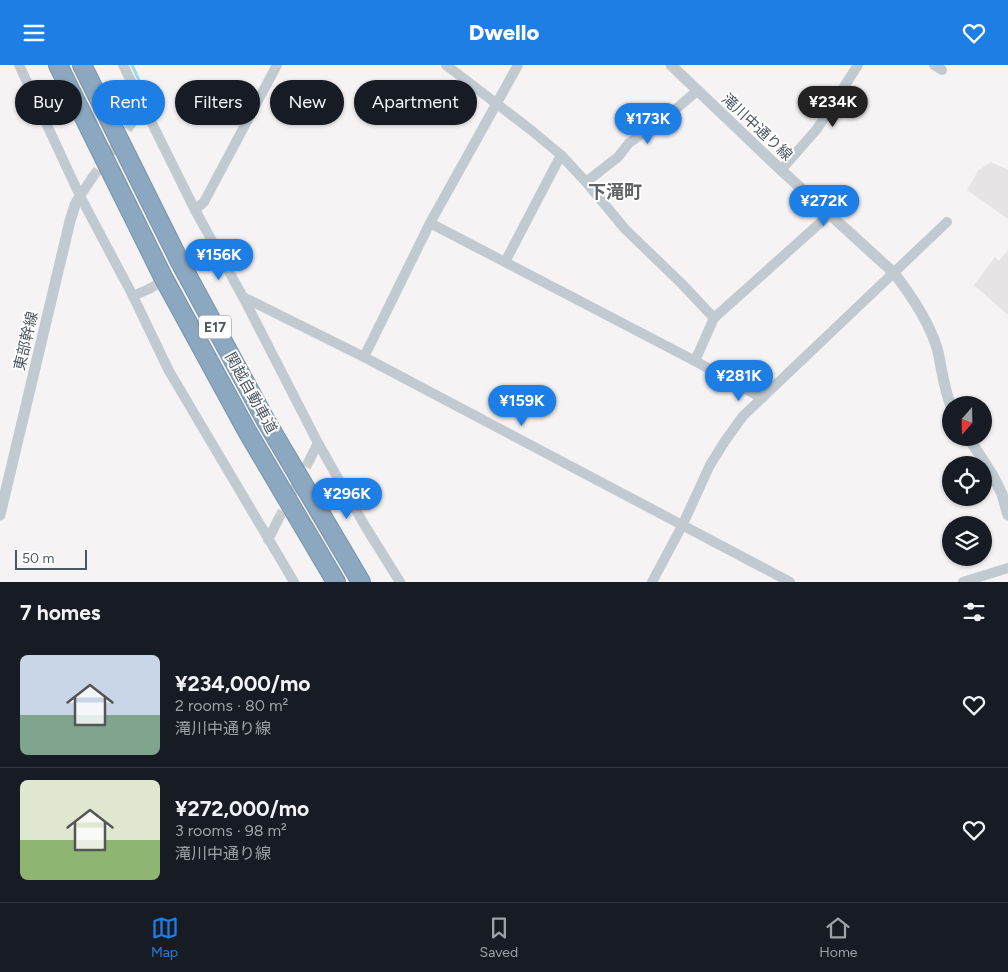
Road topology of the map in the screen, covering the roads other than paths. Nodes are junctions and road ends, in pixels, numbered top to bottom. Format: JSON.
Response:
{"nodes":[{"id":1,"x":19,"y":65,"type":"edge"},
{"id":2,"x":58,"y":65,"type":"edge"},
{"id":3,"x":82,"y":65,"type":"edge"},
{"id":4,"x":123,"y":65,"type":"edge"},
{"id":5,"x":278,"y":65,"type":"edge"},
{"id":6,"x":446,"y":65,"type":"edge"},
{"id":7,"x":518,"y":65,"type":"edge"},
{"id":8,"x":670,"y":65,"type":"edge"},
{"id":9,"x":858,"y":65,"type":"edge"},
{"id":10,"x":130,"y":80,"type":"edge"},
{"id":11,"x":697,"y":91,"type":"junction"},
{"id":12,"x":496,"y":102,"type":"junction"},
{"id":13,"x":152,"y":125,"type":"edge"},
{"id":14,"x":561,"y":155,"type":"junction"},
{"id":15,"x":782,"y":171,"type":"junction"},
{"id":16,"x":92,"y":178,"type":"tunnel mouth"},
{"id":17,"x":586,"y":182,"type":"junction"},
{"id":18,"x":80,"y":196,"type":"junction"},
{"id":19,"x":195,"y":210,"type":"junction"},
{"id":20,"x":830,"y":214,"type":"junction"},
{"id":21,"x":947,"y":222,"type":"dead end"},
{"id":22,"x":430,"y":223,"type":"junction"},
{"id":23,"x":218,"y":253,"type":"junction"},
{"id":24,"x":202,"y":260,"type":"tunnel mouth"},
{"id":25,"x":505,"y":262,"type":"junction"},
{"id":26,"x":894,"y":273,"type":"junction"},
{"id":27,"x":149,"y":289,"type":"tunnel mouth"},
{"id":28,"x":134,"y":296,"type":"junction"},
{"id":29,"x":243,"y":297,"type":"junction"},
{"id":30,"x":714,"y":318,"type":"junction"},
{"id":31,"x":364,"y":357,"type":"junction"},
{"id":32,"x":695,"y":361,"type":"junction"},
{"id":33,"x":948,"y":396,"type":"edge"},
{"id":34,"x":762,"y":397,"type":"junction"},
{"id":35,"x":318,"y":443,"type":"junction"},
{"id":36,"x":974,"y":446,"type":"edge"},
{"id":37,"x":310,"y":459,"type":"tunnel mouth"},
{"id":38,"x":0,"y":515,"type":"edge"},
{"id":39,"x":1008,"y":515,"type":"edge"},
{"id":40,"x":278,"y":520,"type":"tunnel mouth"},
{"id":41,"x":682,"y":526,"type":"junction"},
{"id":42,"x":268,"y":540,"type":"junction"},
{"id":43,"x":1008,"y":568,"type":"edge"},
{"id":44,"x":294,"y":582,"type":"edge"},
{"id":45,"x":336,"y":582,"type":"edge"},
{"id":46,"x":361,"y":582,"type":"edge"},
{"id":47,"x":400,"y":582,"type":"edge"},
{"id":48,"x":652,"y":582,"type":"edge"},
{"id":49,"x":790,"y":582,"type":"edge"},
{"id":50,"x":963,"y":582,"type":"edge"}],
"edges":[{"from":1,"to":18,"type":"street"},
{"from":2,"to":45,"type":"highway","name":"関越自動車道","number":"E17"},
{"from":3,"to":46,"type":"highway","name":"関越自動車道","number":"E17"},
{"from":4,"to":10,"type":"street"},
{"from":5,"to":19,"type":"street"},
{"from":6,"to":12,"type":"street"},
{"from":7,"to":12,"type":"street"},
{"from":8,"to":11,"type":"street","name":"滝川中通り線"},
{"from":9,"to":15,"type":"street"},
{"from":11,"to":15,"type":"street","name":"滝川中通り線"},
{"from":11,"to":17,"type":"street"},
{"from":12,"to":14,"type":"street"},
{"from":12,"to":22,"type":"street"},
{"from":13,"to":19,"type":"street"},
{"from":14,"to":17,"type":"street"},
{"from":14,"to":25,"type":"street"},
{"from":15,"to":20,"type":"street","name":"滝川中通り線"},
{"from":16,"to":18,"type":"street","name":"東部幹線"},
{"from":17,"to":30,"type":"street"},
{"from":18,"to":28,"type":"street"},
{"from":18,"to":38,"type":"street","name":"東部幹線"},
{"from":19,"to":23,"type":"street"},
{"from":20,"to":26,"type":"street","name":"滝川中通り線"},
{"from":20,"to":30,"type":"street"},
{"from":21,"to":26,"type":"street"},
{"from":22,"to":25,"type":"street"},
{"from":22,"to":31,"type":"street"},
{"from":23,"to":24,"type":"street"},
{"from":23,"to":29,"type":"street"},
{"from":25,"to":32,"type":"street"},
{"from":26,"to":33,"type":"street","name":"滝川中通り線"},
{"from":26,"to":34,"type":"street"},
{"from":27,"to":28,"type":"street"},
{"from":28,"to":42,"type":"street"},
{"from":29,"to":31,"type":"street"},
{"from":29,"to":35,"type":"street"},
{"from":30,"to":32,"type":"street"},
{"from":31,"to":41,"type":"street"},
{"from":32,"to":34,"type":"street"},
{"from":34,"to":41,"type":"street"},
{"from":35,"to":37,"type":"street"},
{"from":35,"to":47,"type":"street"},
{"from":36,"to":39,"type":"street"},
{"from":40,"to":42,"type":"street"},
{"from":41,"to":48,"type":"street"},
{"from":41,"to":49,"type":"street"},
{"from":42,"to":44,"type":"street"},
{"from":43,"to":50,"type":"street"}]}
